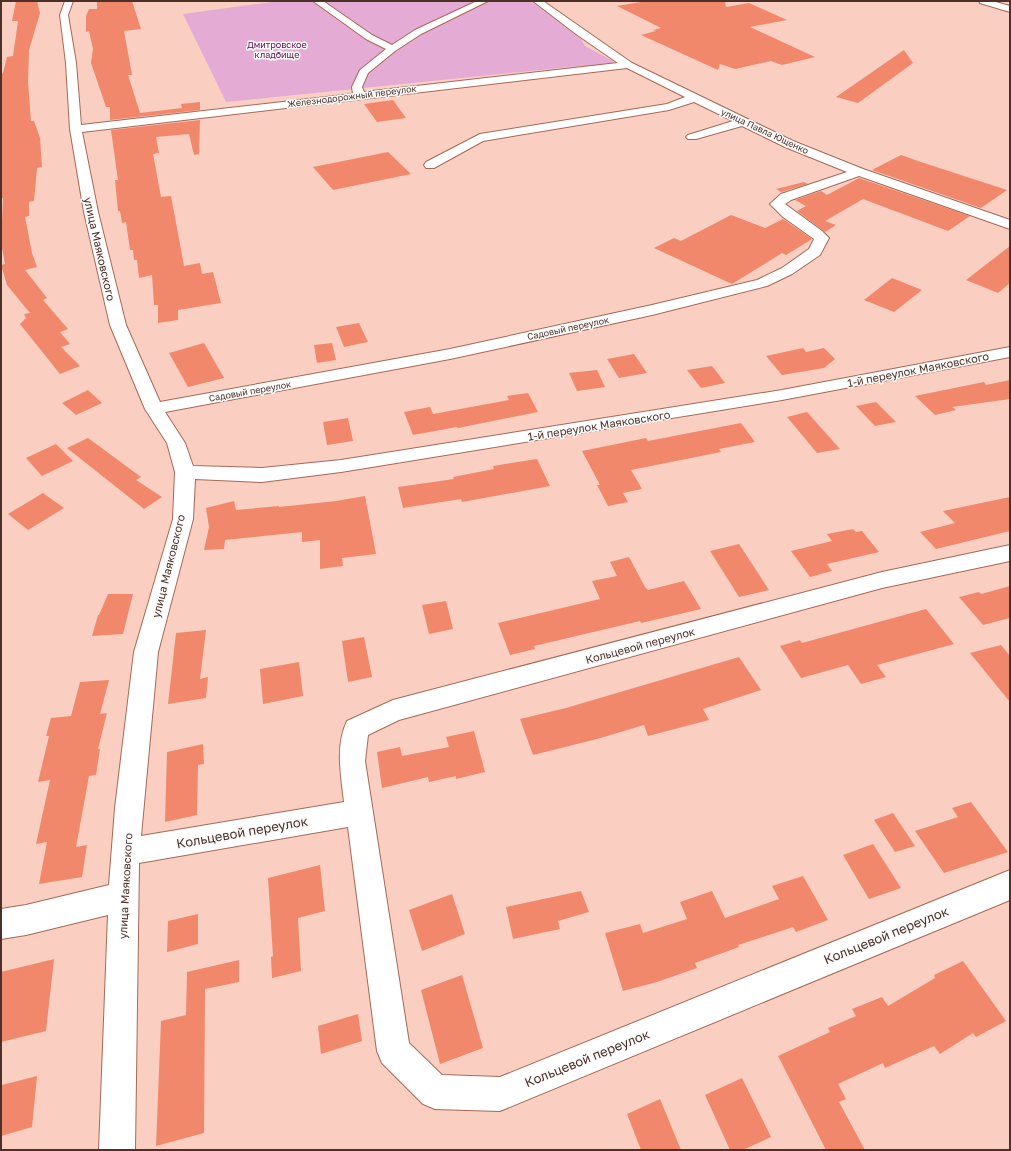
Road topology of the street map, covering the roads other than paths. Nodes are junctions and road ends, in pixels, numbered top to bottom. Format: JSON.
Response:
{"nodes":[{"id":1,"x":69,"y":1,"type":"edge"},
{"id":2,"x":317,"y":1,"type":"edge"},
{"id":3,"x":484,"y":1,"type":"edge"},
{"id":4,"x":537,"y":1,"type":"edge"},
{"id":5,"x":983,"y":1,"type":"edge"},
{"id":6,"x":1010,"y":9,"type":"edge"},
{"id":7,"x":392,"y":49,"type":"junction"},
{"id":8,"x":628,"y":65,"type":"junction"},
{"id":9,"x":359,"y":95,"type":"junction"},
{"id":10,"x":694,"y":98,"type":"junction"},
{"id":11,"x":743,"y":122,"type":"junction"},
{"id":12,"x":76,"y":129,"type":"junction"},
{"id":13,"x":692,"y":137,"type":"dead end"},
{"id":14,"x":839,"y":164,"type":"junction"},
{"id":15,"x":430,"y":165,"type":"dead end"},
{"id":16,"x":825,"y":170,"type":"dead end"},
{"id":17,"x":859,"y":172,"type":"junction"},
{"id":18,"x":1010,"y":225,"type":"edge"},
{"id":19,"x":1010,"y":352,"type":"edge"},
{"id":20,"x":154,"y":410,"type":"junction"},
{"id":21,"x":185,"y":472,"type":"junction"},
{"id":22,"x":1010,"y":553,"type":"edge"},
{"id":23,"x":360,"y":812,"type":"junction"},
{"id":24,"x":125,"y":852,"type":"junction"},
{"id":25,"x":1010,"y":885,"type":"edge"},
{"id":26,"x":123,"y":896,"type":"junction"},
{"id":27,"x":1,"y":924,"type":"edge"},
{"id":28,"x":117,"y":1150,"type":"edge"}],
"edges":[{"from":1,"to":12,"type":"street","name":"улица Маяковского"},
{"from":2,"to":7,"type":"street"},
{"from":3,"to":7,"type":"street"},
{"from":4,"to":8,"type":"street","name":"улица Павла Ющенко"},
{"from":5,"to":6,"type":"street"},
{"from":7,"to":9,"type":"street"},
{"from":8,"to":9,"type":"street","name":"Железнодорожный переулок"},
{"from":8,"to":10,"type":"street","name":"улица Павла Ющенко"},
{"from":9,"to":12,"type":"street","name":"Железнодорожный переулок"},
{"from":10,"to":11,"type":"street","name":"улица Павла Ющенко"},
{"from":10,"to":15,"type":"street"},
{"from":11,"to":13,"type":"street"},
{"from":11,"to":14,"type":"street","name":"улица Павла Ющенко"},
{"from":12,"to":20,"type":"street","name":"улица Маяковского"},
{"from":14,"to":16,"type":"street"},
{"from":14,"to":17,"type":"street","name":"улица Павла Ющенко"},
{"from":17,"to":18,"type":"street","name":"улица Павла Ющенко"},
{"from":17,"to":20,"type":"street","name":"Садовый переулок"},
{"from":19,"to":21,"type":"street","name":"1-й переулок Маяковского"},
{"from":20,"to":21,"type":"street","name":"улица Маяковского"},
{"from":21,"to":24,"type":"street","name":"улица Маяковского"},
{"from":22,"to":23,"type":"street","name":"Кольцевой переулок"},
{"from":23,"to":24,"type":"street","name":"Кольцевой переулок"},
{"from":23,"to":25,"type":"street","name":"Кольцевой переулок"},
{"from":24,"to":26,"type":"street","name":"улица Маяковского"},
{"from":26,"to":27,"type":"street"},
{"from":26,"to":28,"type":"street","name":"улица Маяковского"}]}
